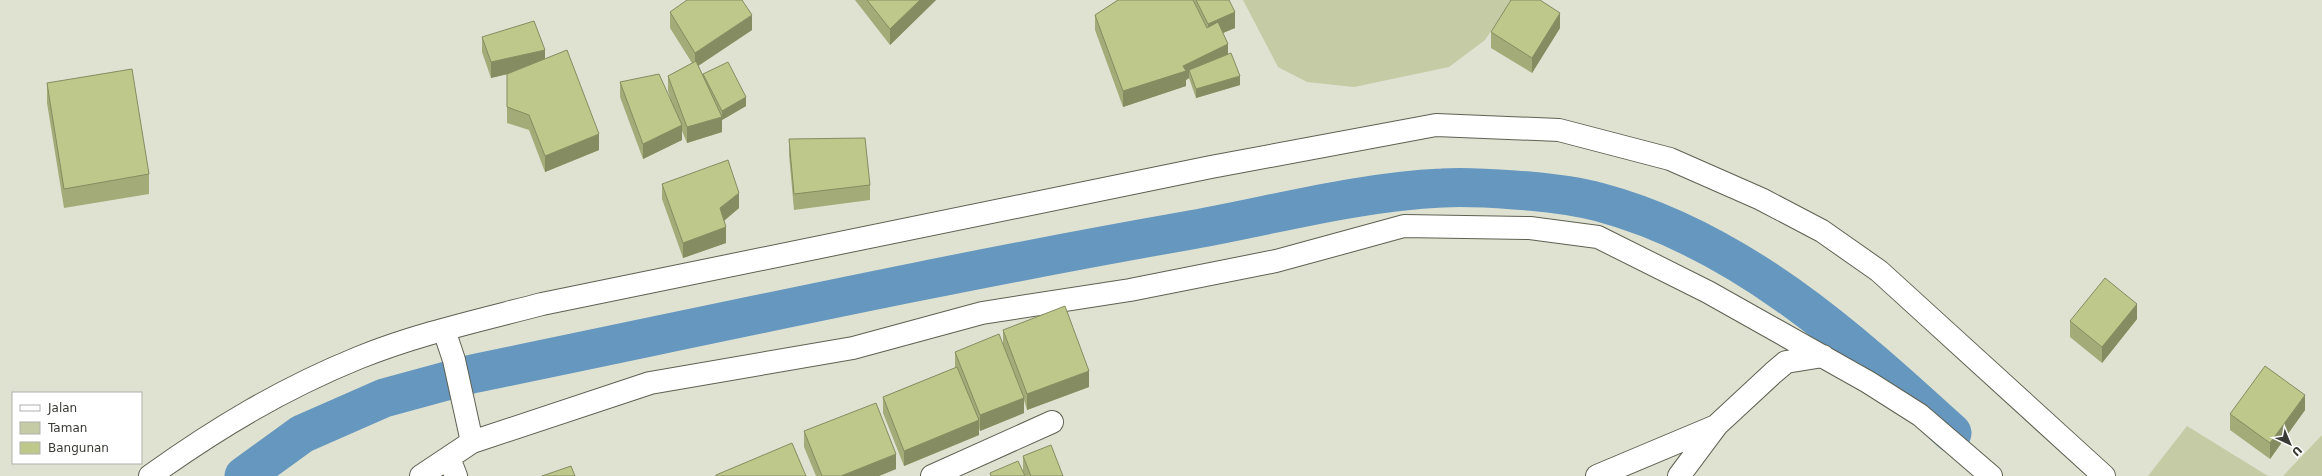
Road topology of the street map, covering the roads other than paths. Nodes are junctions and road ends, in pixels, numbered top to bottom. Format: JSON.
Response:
{"nodes":[{"id":1,"x":444,"y":330,"type":"junction"},
{"id":2,"x":1823,"y":356,"type":"junction"},
{"id":3,"x":1052,"y":422,"type":"dead end"},
{"id":4,"x":1717,"y":425,"type":"junction"},
{"id":5,"x":472,"y":442,"type":"junction"},
{"id":6,"x":452,"y":467,"type":"edge"},
{"id":7,"x":150,"y":476,"type":"edge"},
{"id":8,"x":421,"y":476,"type":"edge"},
{"id":9,"x":932,"y":476,"type":"edge"},
{"id":10,"x":1597,"y":476,"type":"edge"},
{"id":11,"x":1679,"y":476,"type":"edge"},
{"id":12,"x":1991,"y":476,"type":"edge"},
{"id":13,"x":2104,"y":476,"type":"edge"}],
"edges":[{"from":1,"to":5,"type":"street"},
{"from":1,"to":7,"type":"street"},
{"from":1,"to":13,"type":"street"},
{"from":2,"to":4,"type":"street"},
{"from":2,"to":5,"type":"street"},
{"from":2,"to":12,"type":"street"},
{"from":3,"to":9,"type":"street"},
{"from":4,"to":10,"type":"street"},
{"from":4,"to":11,"type":"street"},
{"from":5,"to":6,"type":"street"},
{"from":6,"to":8,"type":"street"}]}
